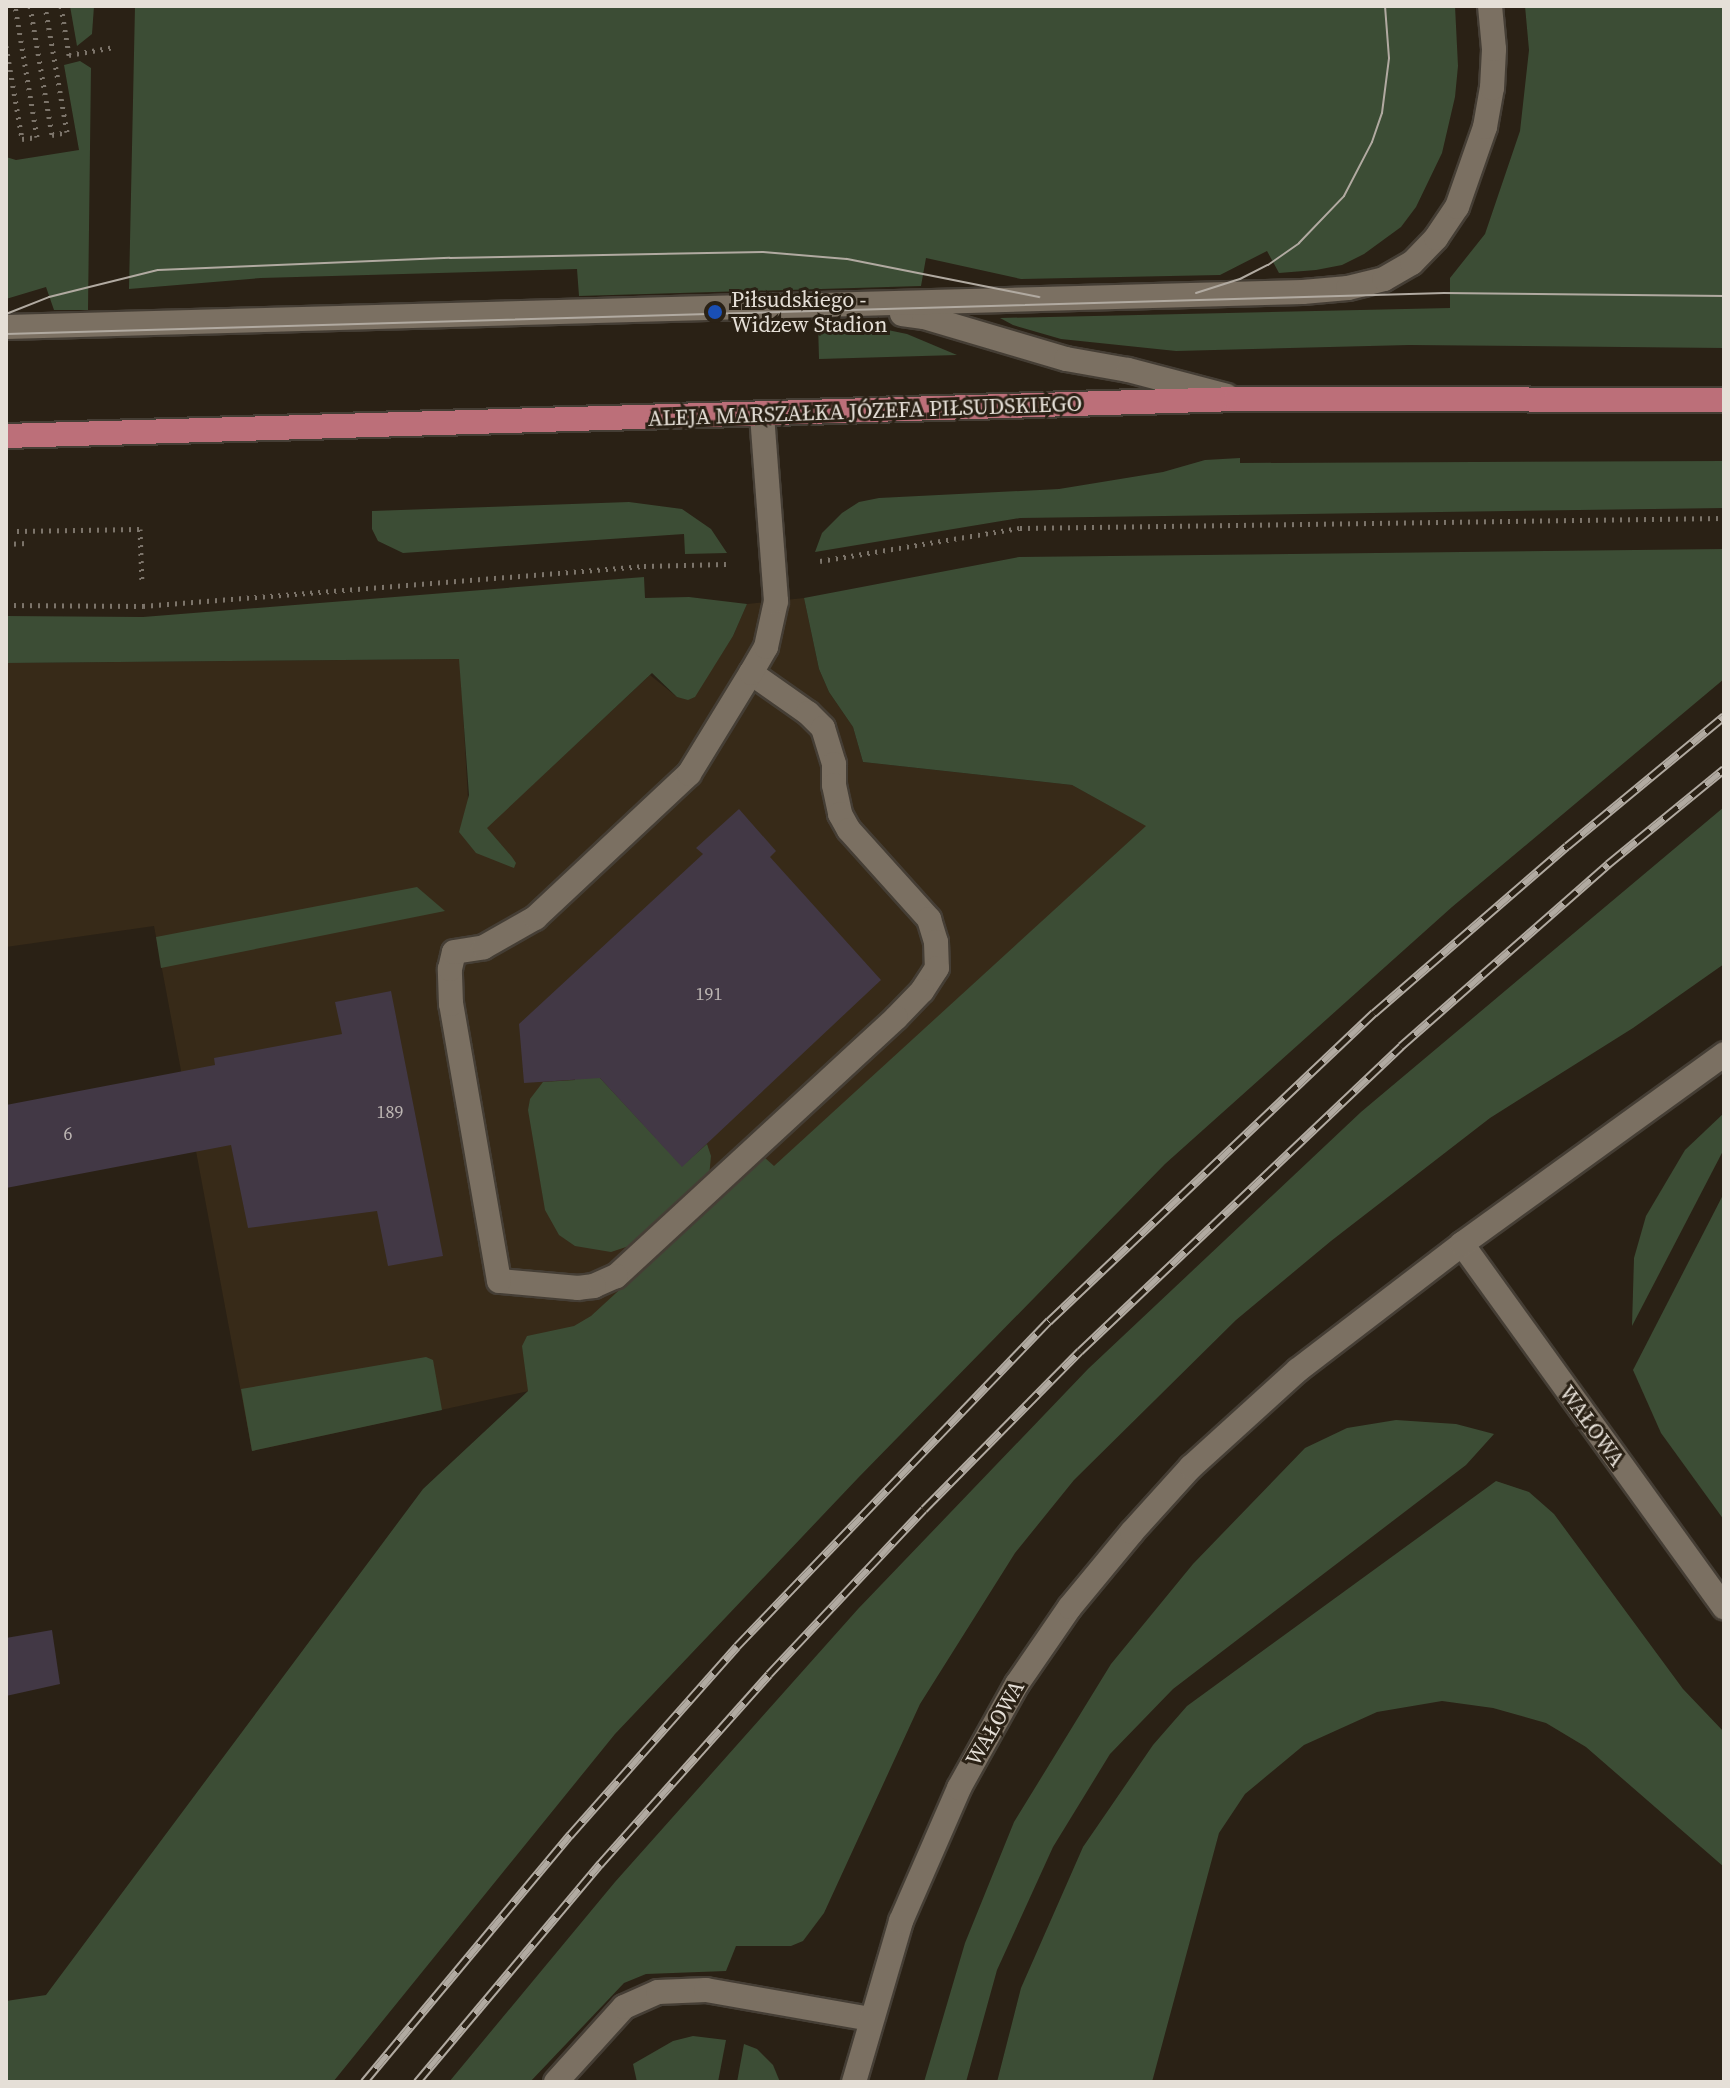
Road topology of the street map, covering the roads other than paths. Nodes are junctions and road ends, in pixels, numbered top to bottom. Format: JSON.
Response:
{"nodes":[{"id":1,"x":1490,"y":6,"type":"edge"},
{"id":2,"x":832,"y":306,"type":"junction"},
{"id":3,"x":6,"y":327,"type":"edge"},
{"id":4,"x":1236,"y":399,"type":"junction"},
{"id":5,"x":1724,"y":400,"type":"edge"},
{"id":6,"x":762,"y":416,"type":"junction"},
{"id":7,"x":6,"y":436,"type":"edge"},
{"id":8,"x":751,"y":673,"type":"junction"},
{"id":9,"x":1724,"y":1054,"type":"edge"},
{"id":10,"x":1462,"y":1244,"type":"junction"},
{"id":11,"x":1724,"y":1607,"type":"edge"},
{"id":12,"x":870,"y":2019,"type":"junction"},
{"id":13,"x":556,"y":2082,"type":"edge"},
{"id":14,"x":854,"y":2082,"type":"edge"}],
"edges":[{"from":1,"to":2,"type":"street"},
{"from":2,"to":3,"type":"street"},
{"from":2,"to":4,"type":"street"},
{"from":4,"to":5,"type":"main road","name":"ALEJA MARSZAŁKA JÓZEFA PIŁSUDSKIEGO"},
{"from":4,"to":6,"type":"main road","name":"ALEJA MARSZAŁKA JÓZEFA PIŁSUDSKIEGO"},
{"from":6,"to":7,"type":"main road","name":"ALEJA MARSZAŁKA JÓZEFA PIŁSUDSKIEGO"},
{"from":6,"to":8,"type":"street"},
{"from":8,"to":8,"type":"street"},
{"from":9,"to":10,"type":"street","name":"WAŁOWA"},
{"from":10,"to":11,"type":"street","name":"WAŁOWA"},
{"from":10,"to":12,"type":"street","name":"WAŁOWA"},
{"from":12,"to":13,"type":"street"},
{"from":12,"to":14,"type":"street","name":"WAŁOWA"}]}
